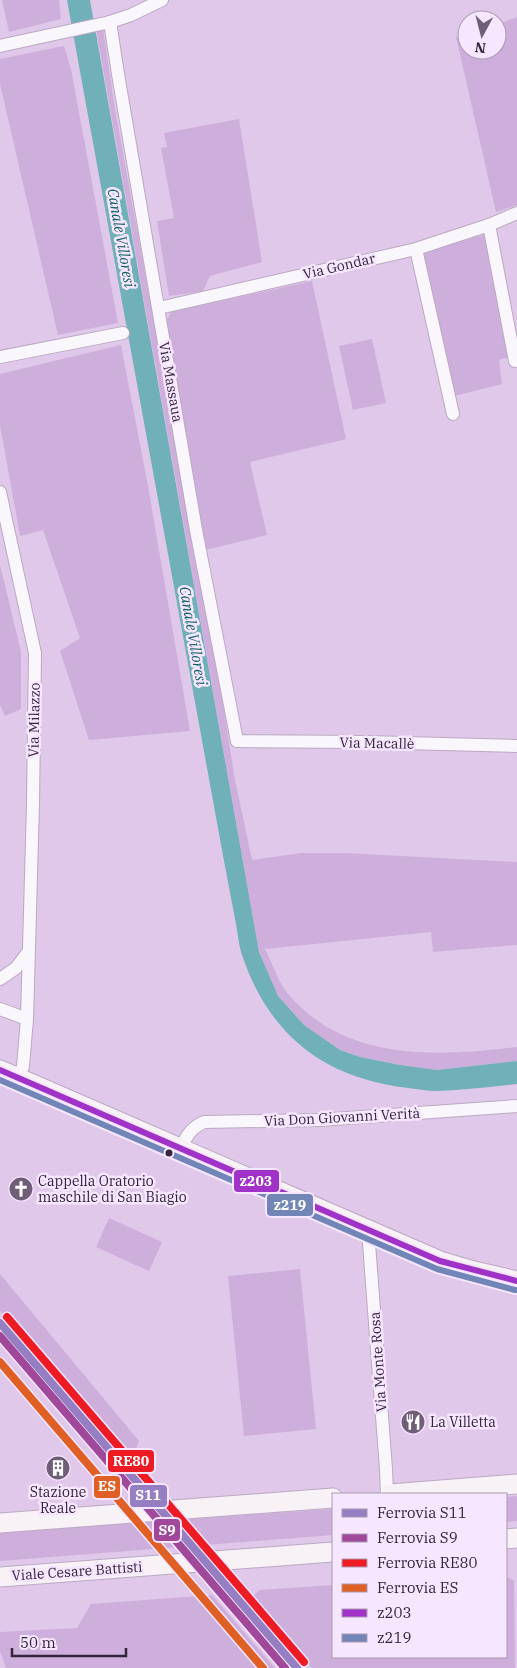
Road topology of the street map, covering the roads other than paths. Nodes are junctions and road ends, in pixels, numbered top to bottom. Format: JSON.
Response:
{"nodes":[{"id":1,"x":162,"y":0,"type":"edge"},
{"id":2,"x":106,"y":23,"type":"junction"},
{"id":3,"x":0,"y":46,"type":"edge"},
{"id":4,"x":517,"y":213,"type":"edge"},
{"id":5,"x":489,"y":225,"type":"junction"},
{"id":6,"x":416,"y":248,"type":"junction"},
{"id":7,"x":159,"y":308,"type":"junction"},
{"id":8,"x":123,"y":333,"type":"dead end"},
{"id":9,"x":0,"y":357,"type":"edge"},
{"id":10,"x":515,"y":361,"type":"dead end"},
{"id":11,"x":453,"y":414,"type":"dead end"},
{"id":12,"x":0,"y":492,"type":"edge"},
{"id":13,"x":237,"y":741,"type":"joint"},
{"id":14,"x":517,"y":746,"type":"edge"},
{"id":15,"x":28,"y":952,"type":"junction"},
{"id":16,"x":0,"y":979,"type":"edge"},
{"id":17,"x":0,"y":1009,"type":"edge"},
{"id":18,"x":27,"y":1019,"type":"junction"},
{"id":19,"x":0,"y":1070,"type":"edge"},
{"id":20,"x":19,"y":1079,"type":"junction"},
{"id":21,"x":517,"y":1106,"type":"edge"},
{"id":22,"x":181,"y":1148,"type":"junction"},
{"id":23,"x":368,"y":1230,"type":"junction"},
{"id":24,"x":517,"y":1281,"type":"edge"},
{"id":25,"x":517,"y":1484,"type":"edge"},
{"id":26,"x":388,"y":1493,"type":"edge"},
{"id":27,"x":401,"y":1493,"type":"edge"},
{"id":28,"x":332,"y":1498,"type":"edge"},
{"id":29,"x":0,"y":1523,"type":"edge"},
{"id":30,"x":332,"y":1552,"type":"edge"},
{"id":31,"x":0,"y":1577,"type":"edge"}],
"edges":[{"from":1,"to":2,"type":"street"},
{"from":2,"to":3,"type":"street"},
{"from":2,"to":7,"type":"street","name":"Via Massaua"},
{"from":4,"to":5,"type":"street","name":"Via Gondar"},
{"from":5,"to":6,"type":"street","name":"Via Gondar"},
{"from":5,"to":10,"type":"street"},
{"from":6,"to":7,"type":"street","name":"Via Gondar"},
{"from":6,"to":11,"type":"street"},
{"from":7,"to":13,"type":"street","name":"Via Massaua"},
{"from":8,"to":9,"type":"street"},
{"from":12,"to":15,"type":"street","name":"Via Milazzo"},
{"from":13,"to":14,"type":"street","name":"Via Macallè"},
{"from":15,"to":16,"type":"street"},
{"from":15,"to":18,"type":"street","name":"Via Milazzo"},
{"from":17,"to":18,"type":"street"},
{"from":18,"to":20,"type":"street","name":"Via Milazzo"},
{"from":19,"to":20,"type":"main road"},
{"from":20,"to":22,"type":"main road"},
{"from":21,"to":22,"type":"street","name":"Via Don Giovanni Verità"},
{"from":22,"to":23,"type":"main road"},
{"from":23,"to":24,"type":"main road"},
{"from":23,"to":26,"type":"street","name":"Via Monte Rosa"},
{"from":25,"to":27,"type":"main road"},
{"from":28,"to":29,"type":"main road"},
{"from":30,"to":31,"type":"main road","name":"Viale Cesare Battisti"}]}
